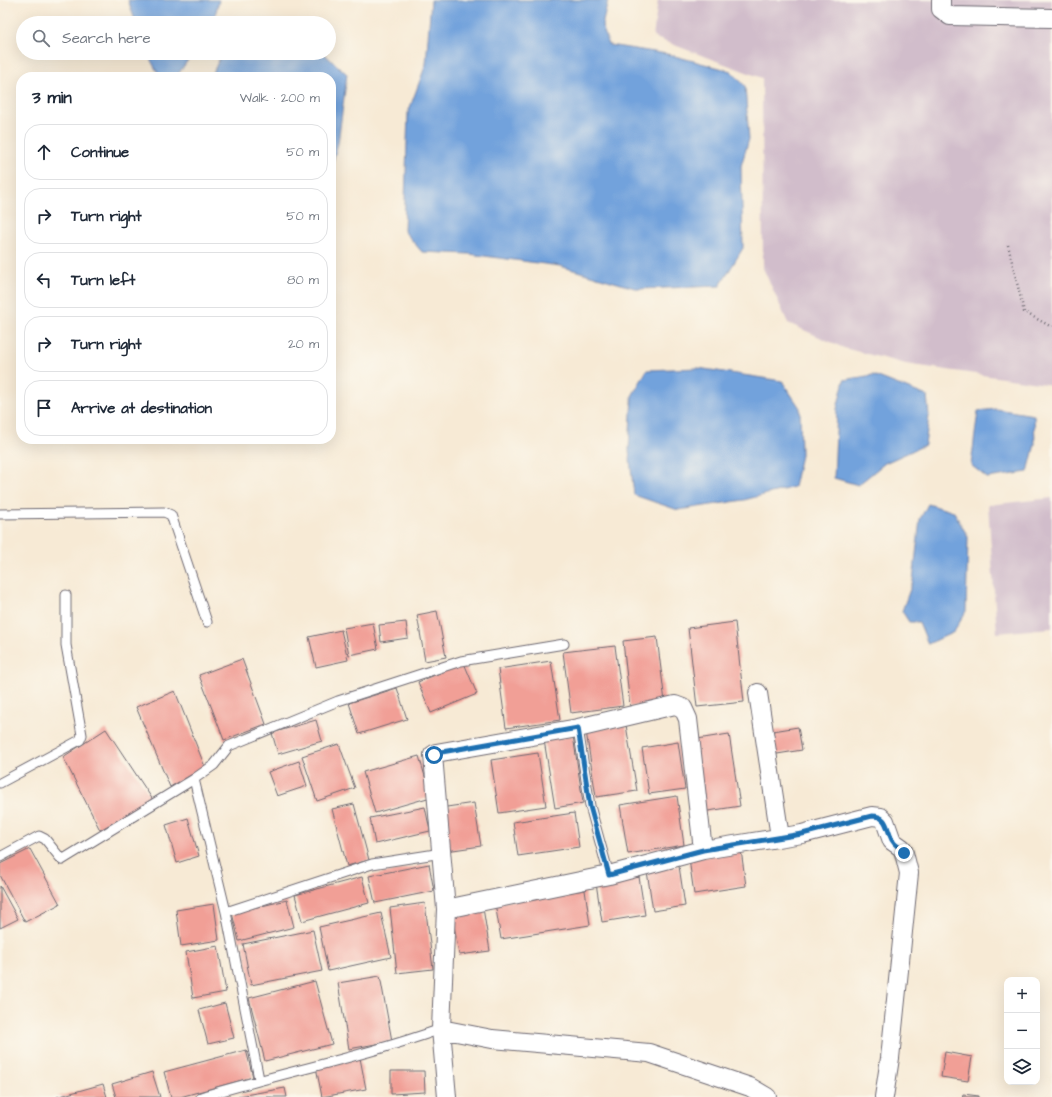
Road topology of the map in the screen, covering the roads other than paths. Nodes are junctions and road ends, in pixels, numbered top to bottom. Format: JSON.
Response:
{"nodes":[{"id":1,"x":941,"y":0,"type":"edge"},
{"id":2,"x":1052,"y":18,"type":"edge"},
{"id":3,"x":0,"y":514,"type":"edge"},
{"id":4,"x":66,"y":595,"type":"dead end"},
{"id":5,"x":207,"y":622,"type":"dead end"},
{"id":6,"x":564,"y":644,"type":"dead end"},
{"id":7,"x":758,"y":692,"type":"dead end"},
{"id":8,"x":578,"y":728,"type":"junction"},
{"id":9,"x":194,"y":779,"type":"junction"},
{"id":10,"x":0,"y":783,"type":"edge"},
{"id":11,"x":780,"y":837,"type":"junction"},
{"id":12,"x":703,"y":850,"type":"junction"},
{"id":13,"x":442,"y":852,"type":"junction"},
{"id":14,"x":0,"y":857,"type":"edge"},
{"id":15,"x":609,"y":875,"type":"junction"},
{"id":16,"x":446,"y":909,"type":"junction"},
{"id":17,"x":226,"y":912,"type":"junction"},
{"id":18,"x":441,"y":1029,"type":"junction"},
{"id":19,"x":259,"y":1079,"type":"junction"},
{"id":20,"x":201,"y":1097,"type":"edge"},
{"id":21,"x":447,"y":1097,"type":"edge"},
{"id":22,"x":767,"y":1097,"type":"edge"},
{"id":23,"x":884,"y":1097,"type":"edge"}],
"edges":[{"from":1,"to":2,"type":"street"},
{"from":3,"to":5,"type":"lane"},
{"from":4,"to":10,"type":"lane"},
{"from":6,"to":9,"type":"lane"},
{"from":7,"to":11,"type":"street"},
{"from":8,"to":12,"type":"street"},
{"from":8,"to":13,"type":"street"},
{"from":8,"to":15,"type":"lane"},
{"from":9,"to":14,"type":"lane"},
{"from":9,"to":17,"type":"lane"},
{"from":11,"to":12,"type":"street"},
{"from":11,"to":23,"type":"street"},
{"from":12,"to":15,"type":"street"},
{"from":13,"to":16,"type":"street"},
{"from":13,"to":17,"type":"lane"},
{"from":15,"to":16,"type":"street"},
{"from":16,"to":18,"type":"street"},
{"from":17,"to":19,"type":"lane"},
{"from":18,"to":19,"type":"lane"},
{"from":18,"to":21,"type":"street"},
{"from":18,"to":22,"type":"street"},
{"from":19,"to":20,"type":"lane"}]}
